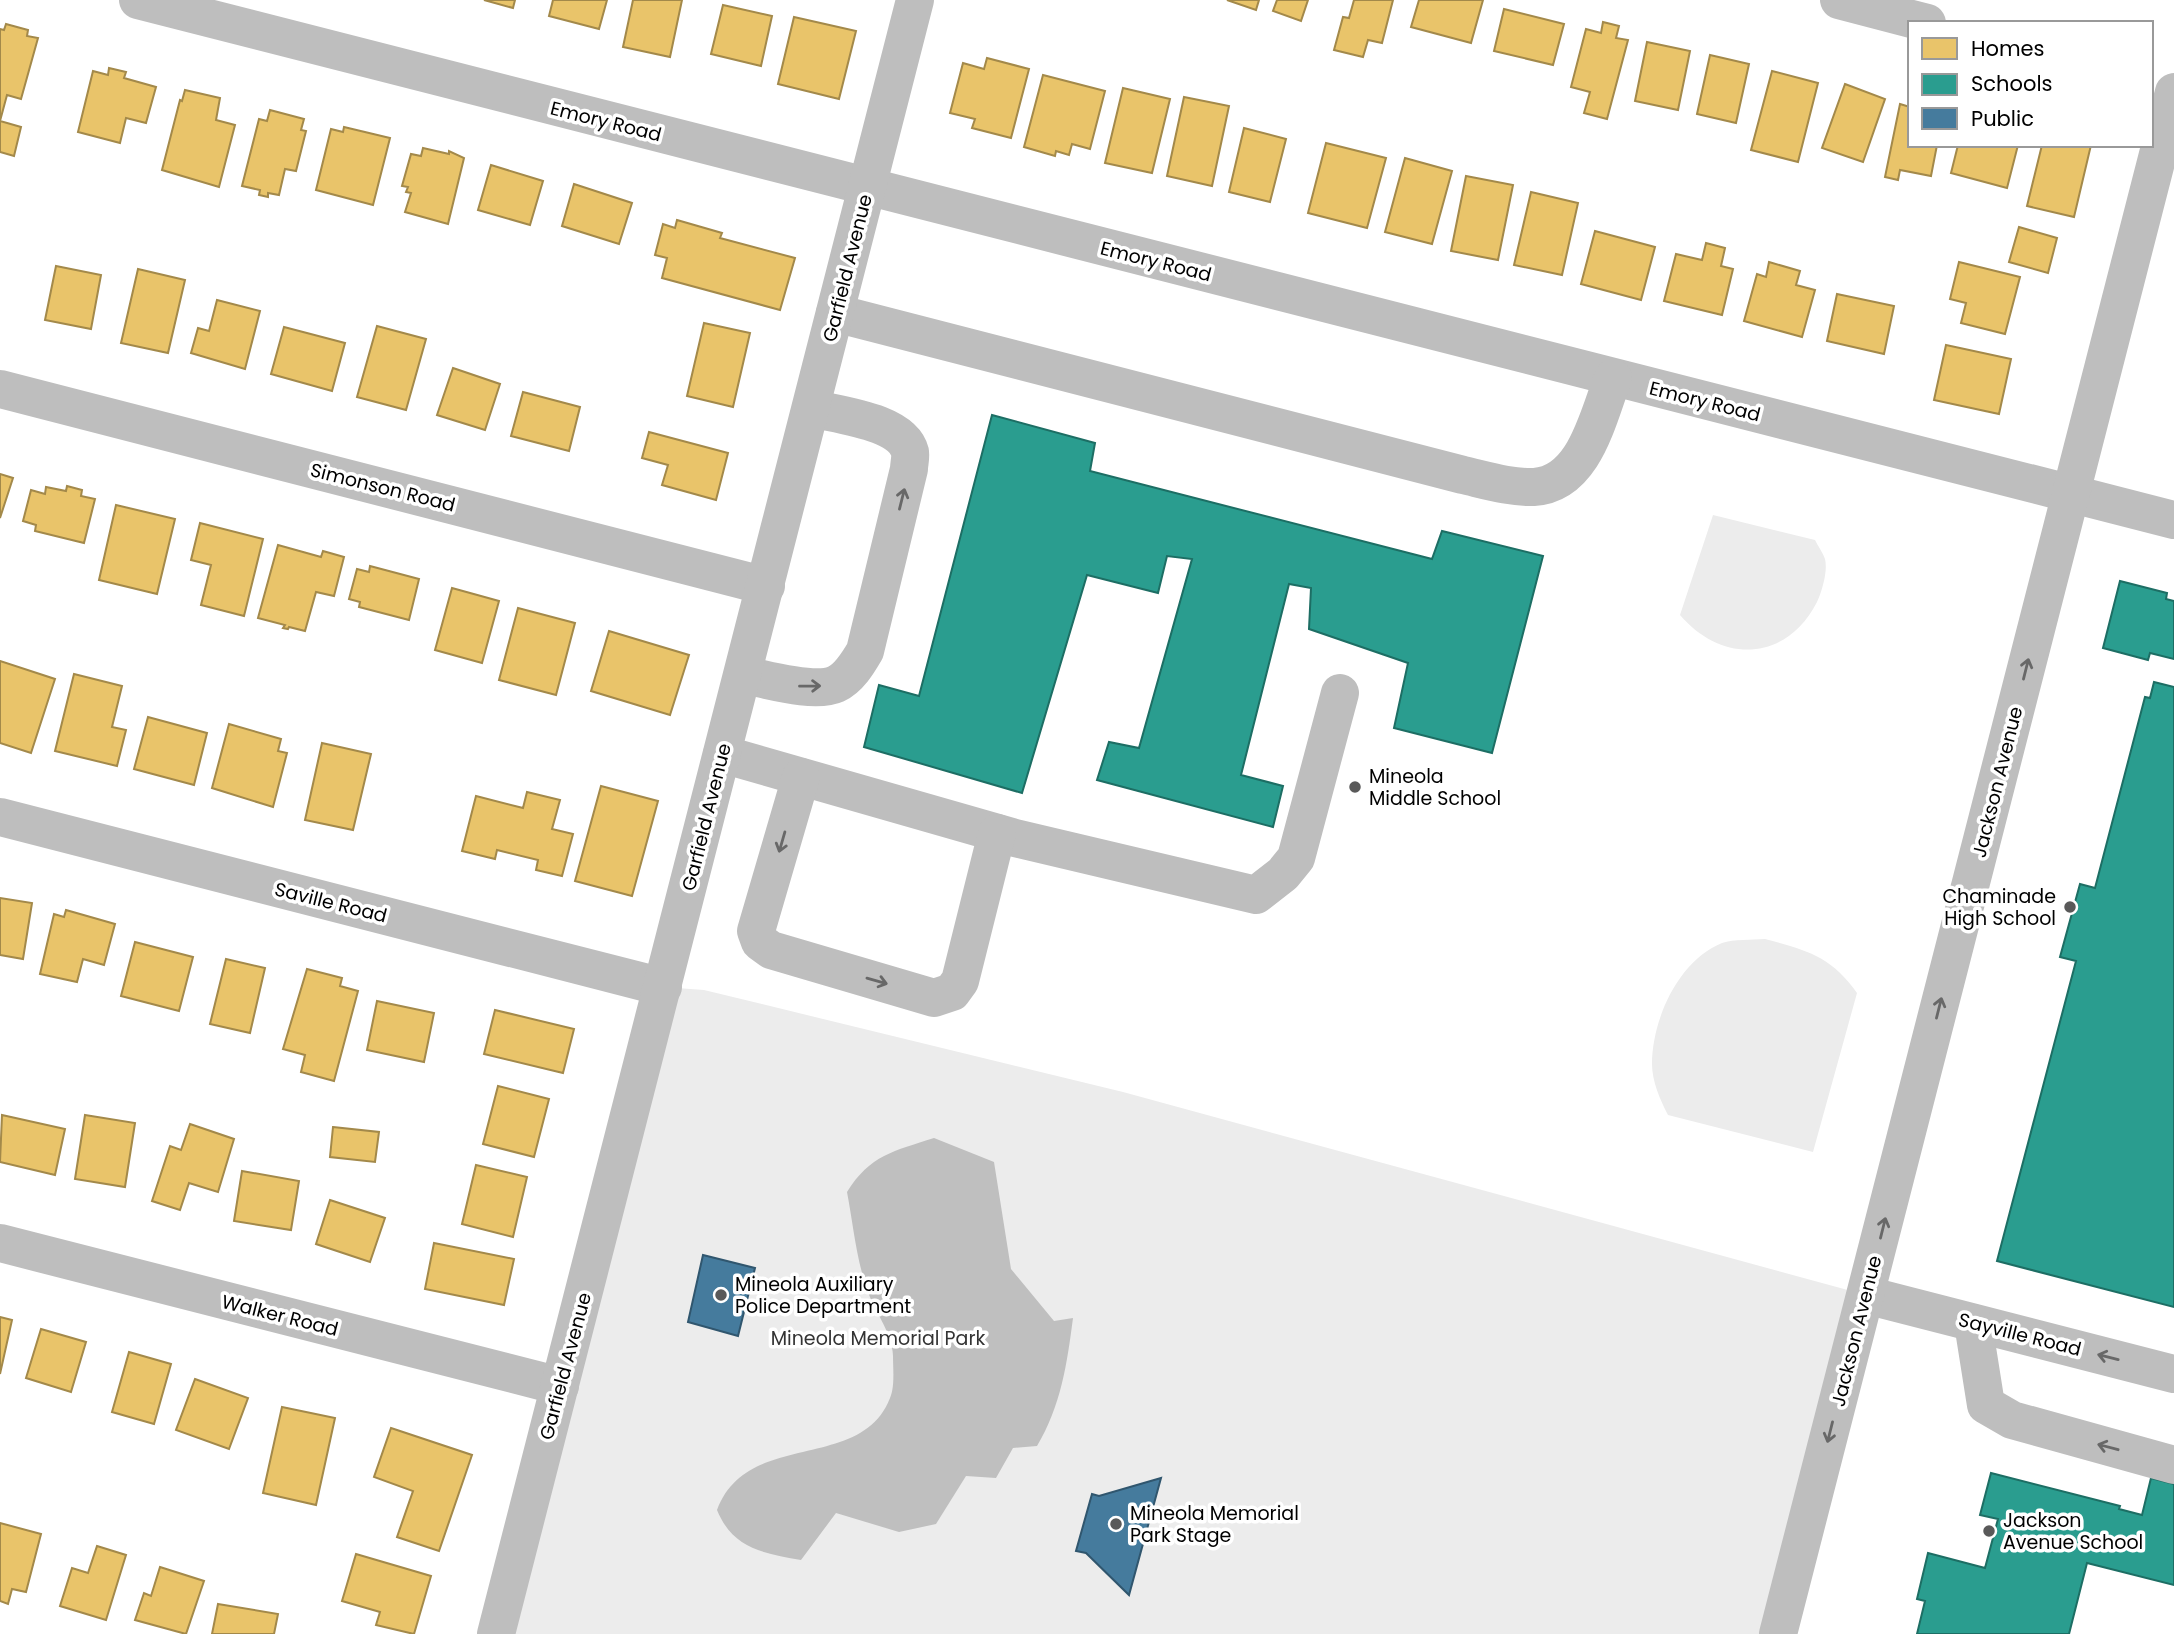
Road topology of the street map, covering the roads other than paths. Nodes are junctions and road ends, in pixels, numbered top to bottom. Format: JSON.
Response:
{"nodes":[{"id":1,"x":138,"y":0,"type":"edge"},
{"id":2,"x":915,"y":0,"type":"edge"},
{"id":3,"x":1839,"y":0,"type":"edge"},
{"id":4,"x":1919,"y":21,"type":"edge"},
{"id":5,"x":2153,"y":81,"type":"edge"},
{"id":6,"x":2174,"y":86,"type":"edge"},
{"id":7,"x":2174,"y":92,"type":"edge"},
{"id":8,"x":867,"y":188,"type":"junction"},
{"id":9,"x":835,"y":313,"type":"junction"},
{"id":10,"x":1613,"y":378,"type":"junction"},
{"id":11,"x":0,"y":389,"type":"edge"},
{"id":12,"x":811,"y":408,"type":"junction"},
{"id":13,"x":2071,"y":494,"type":"junction"},
{"id":14,"x":2174,"y":520,"type":"edge"},
{"id":15,"x":766,"y":586,"type":"junction"},
{"id":16,"x":743,"y":675,"type":"junction"},
{"id":17,"x":1340,"y":693,"type":"dead end"},
{"id":18,"x":722,"y":754,"type":"junction"},
{"id":19,"x":801,"y":777,"type":"junction"},
{"id":20,"x":0,"y":817,"type":"edge"},
{"id":21,"x":997,"y":833,"type":"junction"},
{"id":22,"x":663,"y":987,"type":"junction"},
{"id":23,"x":0,"y":1243,"type":"edge"},
{"id":24,"x":1866,"y":1295,"type":"junction"},
{"id":25,"x":1973,"y":1323,"type":"junction"},
{"id":26,"x":2174,"y":1374,"type":"edge"},
{"id":27,"x":560,"y":1386,"type":"junction"},
{"id":28,"x":2174,"y":1465,"type":"edge"},
{"id":29,"x":496,"y":1634,"type":"edge"},
{"id":30,"x":1778,"y":1634,"type":"edge"}],
"edges":[{"from":1,"to":8,"type":"street","name":"Emory Road"},
{"from":2,"to":8,"type":"street","name":"Garfield Avenue"},
{"from":3,"to":4,"type":"street"},
{"from":5,"to":6,"type":"street"},
{"from":7,"to":13,"type":"street","name":"Jackson Avenue"},
{"from":8,"to":9,"type":"street","name":"Garfield Avenue"},
{"from":8,"to":10,"type":"street","name":"Emory Road"},
{"from":9,"to":10,"type":"street"},
{"from":9,"to":12,"type":"street","name":"Garfield Avenue"},
{"from":10,"to":13,"type":"street","name":"Emory Road"},
{"from":11,"to":15,"type":"street","name":"Simonson Road"},
{"from":12,"to":15,"type":"street","name":"Garfield Avenue"},
{"from":16,"to":12,"type":"street","one_way":true},
{"from":13,"to":14,"type":"street","name":"Emory Road"},
{"from":24,"to":13,"type":"street","name":"Jackson Avenue","one_way":true},
{"from":15,"to":16,"type":"street","name":"Garfield Avenue"},
{"from":16,"to":18,"type":"street","name":"Garfield Avenue"},
{"from":17,"to":21,"type":"street"},
{"from":18,"to":19,"type":"street"},
{"from":18,"to":22,"type":"street","name":"Garfield Avenue"},
{"from":19,"to":21,"type":"street"},
{"from":19,"to":21,"type":"street","one_way":true},
{"from":20,"to":22,"type":"street","name":"Saville Road"},
{"from":22,"to":27,"type":"street","name":"Garfield Avenue"},
{"from":23,"to":27,"type":"street","name":"Walker Road"},
{"from":24,"to":25,"type":"street","name":"Sayville Road"},
{"from":24,"to":30,"type":"street","name":"Jackson Avenue","one_way":true},
{"from":26,"to":25,"type":"street","name":"Sayville Road","one_way":true},
{"from":28,"to":25,"type":"street","one_way":true},
{"from":27,"to":29,"type":"street","name":"Garfield Avenue"}]}
